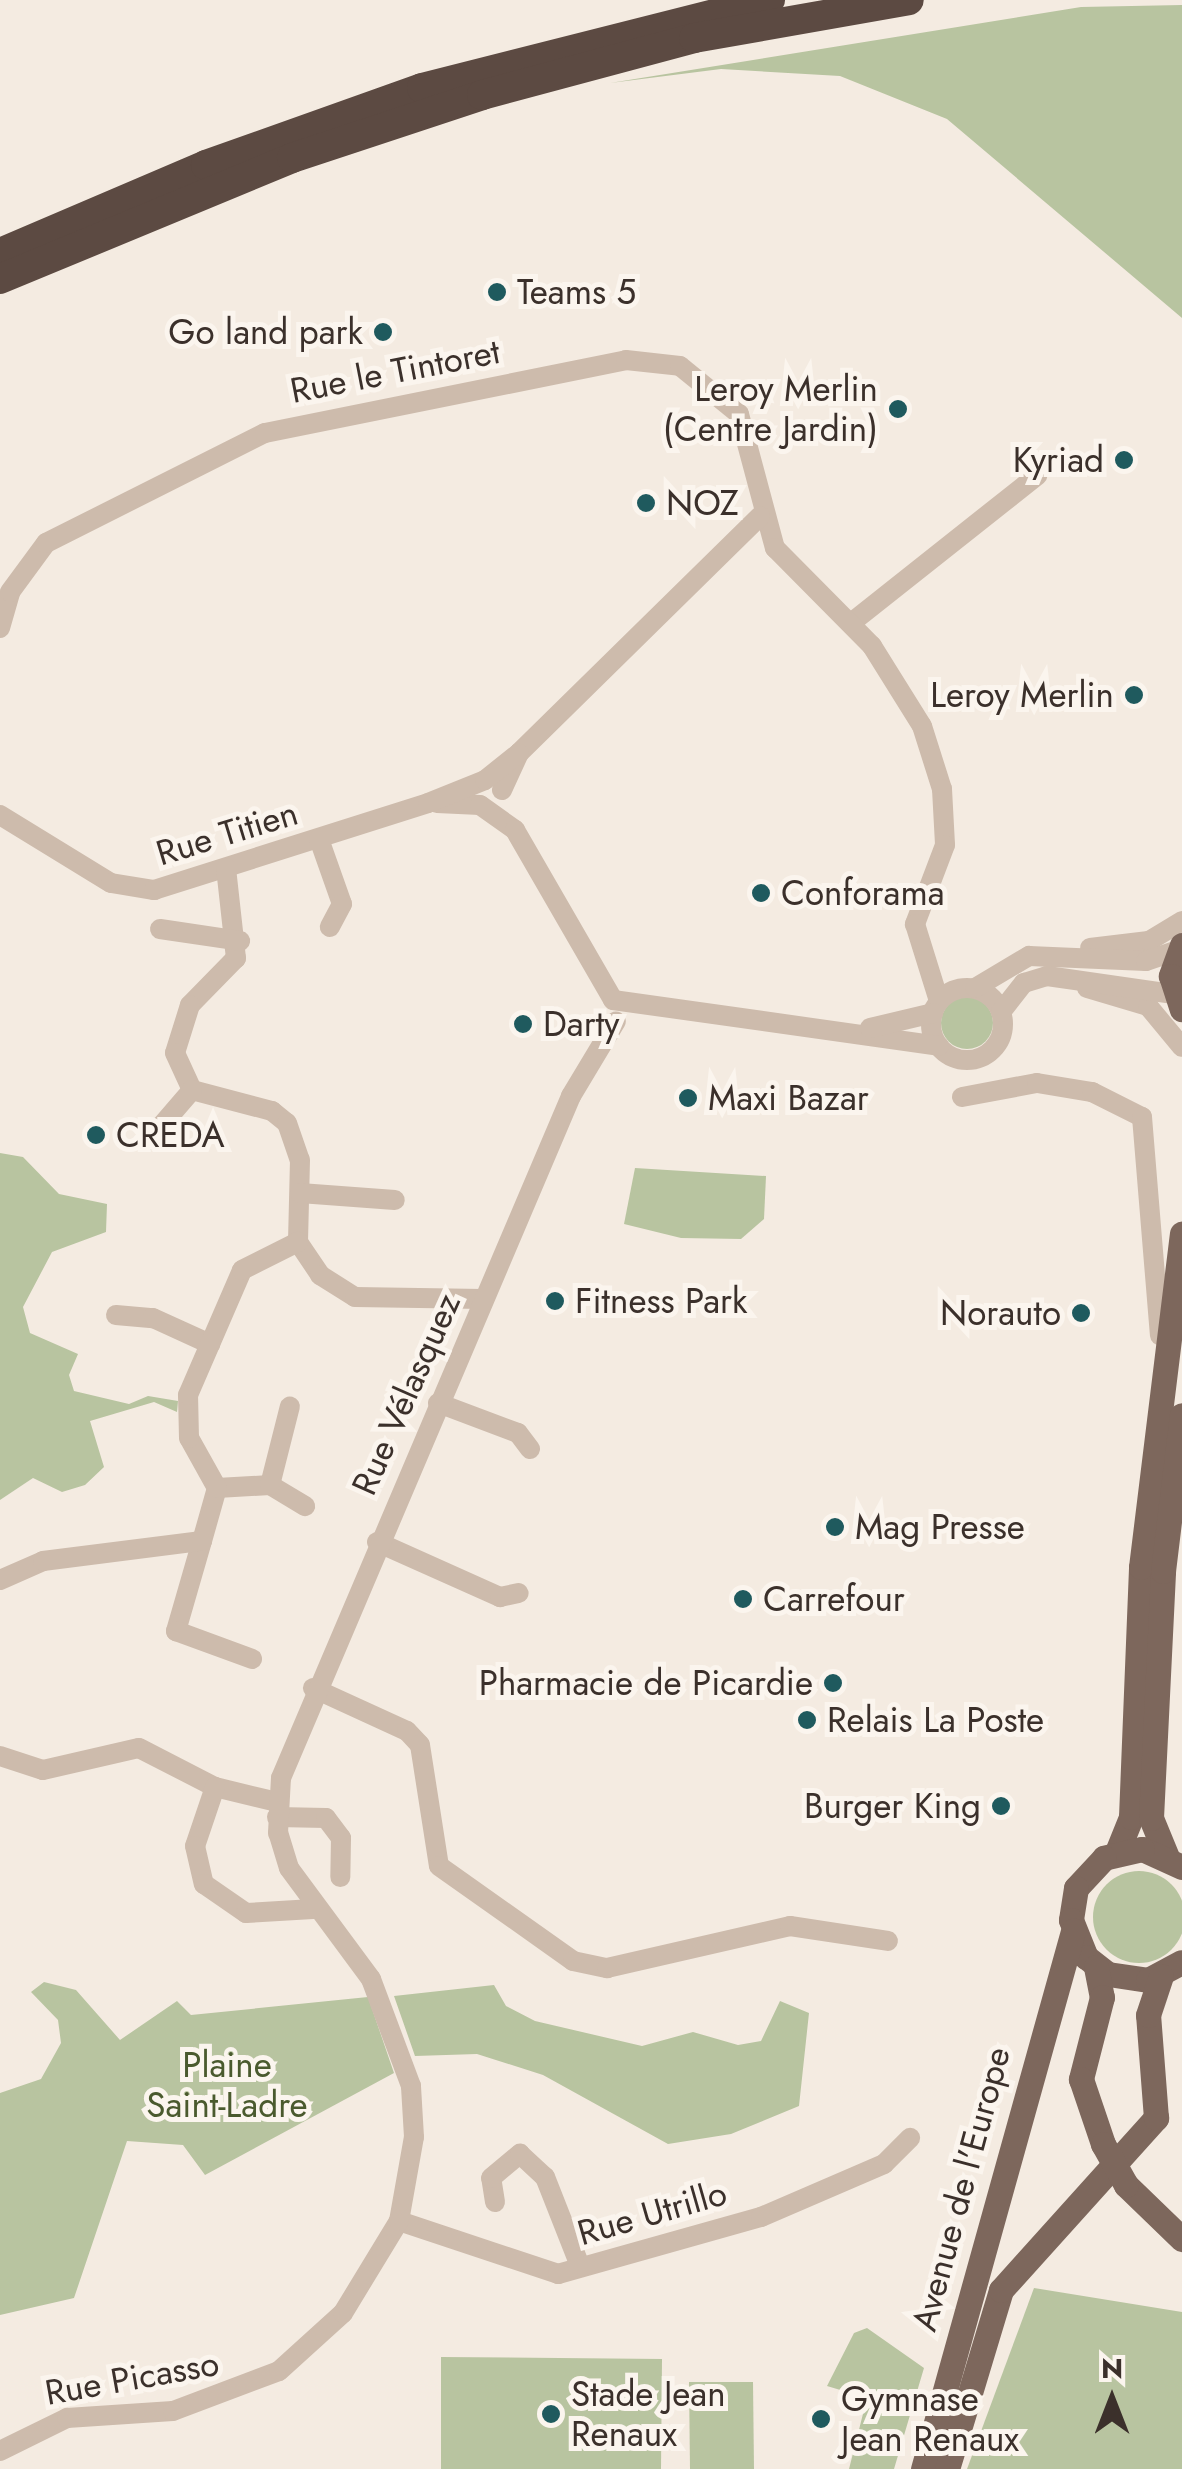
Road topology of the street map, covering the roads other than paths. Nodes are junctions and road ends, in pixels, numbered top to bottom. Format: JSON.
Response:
{"nodes":[{"id":1,"x":770,"y":0,"type":"edge"},
{"id":2,"x":910,"y":0,"type":"edge"},
{"id":3,"x":0,"y":254,"type":"edge"},
{"id":4,"x":0,"y":279,"type":"edge"},
{"id":5,"x":1038,"y":475,"type":"dead end"},
{"id":6,"x":760,"y":516,"type":"junction"},
{"id":7,"x":851,"y":623,"type":"junction"},
{"id":8,"x":0,"y":628,"type":"edge"},
{"id":9,"x":489,"y":794,"type":"junction"},
{"id":10,"x":0,"y":815,"type":"edge"},
{"id":11,"x":319,"y":838,"type":"junction"},
{"id":12,"x":226,"y":868,"type":"junction"},
{"id":13,"x":1182,"y":921,"type":"edge"},
{"id":14,"x":330,"y":927,"type":"dead end"},
{"id":15,"x":160,"y":929,"type":"dead end"},
{"id":16,"x":240,"y":942,"type":"junction"},
{"id":17,"x":1180,"y":948,"type":"edge"},
{"id":18,"x":1047,"y":966,"type":"junction"},
{"id":19,"x":934,"y":971,"type":"junction"},
{"id":20,"x":968,"y":988,"type":"junction"},
{"id":21,"x":1178,"y":1001,"type":"edge"},
{"id":22,"x":936,"y":1007,"type":"junction"},
{"id":23,"x":620,"y":1009,"type":"junction"},
{"id":24,"x":1002,"y":1012,"type":"junction"},
{"id":25,"x":863,"y":1030,"type":"junction"},
{"id":26,"x":939,"y":1046,"type":"junction"},
{"id":27,"x":1182,"y":1046,"type":"edge"},
{"id":28,"x":192,"y":1090,"type":"junction"},
{"id":29,"x":962,"y":1097,"type":"dead end"},
{"id":30,"x":149,"y":1140,"type":"dead end"},
{"id":31,"x":300,"y":1193,"type":"junction"},
{"id":32,"x":395,"y":1200,"type":"dead end"},
{"id":33,"x":1182,"y":1234,"type":"edge"},
{"id":34,"x":298,"y":1242,"type":"junction"},
{"id":35,"x":483,"y":1299,"type":"junction"},
{"id":36,"x":116,"y":1315,"type":"dead end"},
{"id":37,"x":210,"y":1344,"type":"junction"},
{"id":38,"x":438,"y":1403,"type":"junction"},
{"id":39,"x":290,"y":1406,"type":"dead end"},
{"id":40,"x":1172,"y":1410,"type":"edge"},
{"id":41,"x":530,"y":1450,"type":"dead end"},
{"id":42,"x":270,"y":1485,"type":"junction"},
{"id":43,"x":217,"y":1488,"type":"junction"},
{"id":44,"x":305,"y":1506,"type":"dead end"},
{"id":45,"x":202,"y":1541,"type":"junction"},
{"id":46,"x":377,"y":1542,"type":"junction"},
{"id":47,"x":0,"y":1580,"type":"edge"},
{"id":48,"x":519,"y":1593,"type":"dead end"},
{"id":49,"x":252,"y":1659,"type":"dead end"},
{"id":50,"x":313,"y":1688,"type":"junction"},
{"id":51,"x":0,"y":1756,"type":"edge"},
{"id":52,"x":215,"y":1787,"type":"junction"},
{"id":53,"x":277,"y":1810,"type":"junction"},
{"id":54,"x":1116,"y":1852,"type":"junction"},
{"id":55,"x":1175,"y":1862,"type":"edge"},
{"id":56,"x":340,"y":1877,"type":"dead end"},
{"id":57,"x":313,"y":1909,"type":"junction"},
{"id":58,"x":1073,"y":1931,"type":"junction"},
{"id":59,"x":888,"y":1941,"type":"dead end"},
{"id":60,"x":1096,"y":1967,"type":"junction"},
{"id":61,"x":1171,"y":1969,"type":"edge"},
{"id":62,"x":910,"y":2138,"type":"dead end"},
{"id":63,"x":495,"y":2202,"type":"dead end"},
{"id":64,"x":398,"y":2220,"type":"junction"},
{"id":65,"x":1182,"y":2239,"type":"edge"},
{"id":66,"x":580,"y":2266,"type":"junction"},
{"id":67,"x":1,"y":2448,"type":"edge"},
{"id":68,"x":923,"y":2469,"type":"edge"},
{"id":69,"x":947,"y":2469,"type":"edge"}],
"edges":[{"from":1,"to":3,"type":"highway"},
{"from":2,"to":4,"type":"highway"},
{"from":5,"to":7,"type":"street"},
{"from":6,"to":7,"type":"street"},
{"from":6,"to":8,"type":"street","name":"Rue le Tintoret"},
{"from":6,"to":9,"type":"street","name":"Rue Titien"},
{"from":7,"to":19,"type":"street"},
{"from":9,"to":11,"type":"street","name":"Rue Titien"},
{"from":9,"to":23,"type":"street"},
{"from":10,"to":12,"type":"street","name":"Rue Titien"},
{"from":11,"to":12,"type":"street","name":"Rue Titien"},
{"from":11,"to":14,"type":"street"},
{"from":12,"to":16,"type":"street"},
{"from":13,"to":18,"type":"street"},
{"from":15,"to":16,"type":"street"},
{"from":16,"to":28,"type":"street"},
{"from":17,"to":18,"type":"street"},
{"from":17,"to":21,"type":"main road"},
{"from":18,"to":20,"type":"street"},
{"from":18,"to":21,"type":"street"},
{"from":18,"to":24,"type":"street"},
{"from":18,"to":27,"type":"street"},
{"from":19,"to":20,"type":"street"},
{"from":19,"to":22,"type":"street"},
{"from":20,"to":22,"type":"street"},
{"from":20,"to":24,"type":"street"},
{"from":22,"to":25,"type":"street"},
{"from":22,"to":26,"type":"street"},
{"from":23,"to":25,"type":"street"},
{"from":23,"to":35,"type":"street","name":"Rue Vélasquez"},
{"from":24,"to":26,"type":"street"},
{"from":25,"to":26,"type":"street"},
{"from":28,"to":30,"type":"street"},
{"from":28,"to":31,"type":"street"},
{"from":29,"to":40,"type":"street"},
{"from":31,"to":32,"type":"street"},
{"from":31,"to":34,"type":"street"},
{"from":33,"to":40,"type":"main road"},
{"from":34,"to":35,"type":"street"},
{"from":34,"to":37,"type":"street"},
{"from":35,"to":38,"type":"street","name":"Rue Vélasquez"},
{"from":36,"to":37,"type":"street"},
{"from":37,"to":43,"type":"street"},
{"from":38,"to":41,"type":"street"},
{"from":38,"to":46,"type":"street","name":"Rue Vélasquez"},
{"from":39,"to":42,"type":"street"},
{"from":40,"to":54,"type":"main road"},
{"from":40,"to":55,"type":"main road"},
{"from":42,"to":43,"type":"street"},
{"from":42,"to":44,"type":"street"},
{"from":43,"to":45,"type":"street"},
{"from":45,"to":47,"type":"street"},
{"from":45,"to":49,"type":"street"},
{"from":46,"to":48,"type":"street"},
{"from":46,"to":50,"type":"street","name":"Rue Vélasquez"},
{"from":50,"to":53,"type":"street","name":"Rue Vélasquez"},
{"from":50,"to":59,"type":"street"},
{"from":51,"to":52,"type":"street"},
{"from":52,"to":53,"type":"street"},
{"from":52,"to":57,"type":"street"},
{"from":53,"to":56,"type":"street"},
{"from":53,"to":57,"type":"street","name":"Rue Picasso"},
{"from":54,"to":55,"type":"main road"},
{"from":54,"to":58,"type":"main road","name":"Avenue de l'Europe"},
{"from":57,"to":64,"type":"street","name":"Rue Picasso"},
{"from":58,"to":60,"type":"main road"},
{"from":58,"to":68,"type":"main road","name":"Avenue de l'Europe"},
{"from":60,"to":61,"type":"main road"},
{"from":60,"to":65,"type":"main road","bridge":true},
{"from":61,"to":69,"type":"main road","name":"Avenue de l'Europe"},
{"from":62,"to":66,"type":"street","name":"Rue Utrillo"},
{"from":63,"to":66,"type":"street"},
{"from":64,"to":66,"type":"street","name":"Rue Utrillo"},
{"from":64,"to":67,"type":"street","name":"Rue Picasso"}]}
